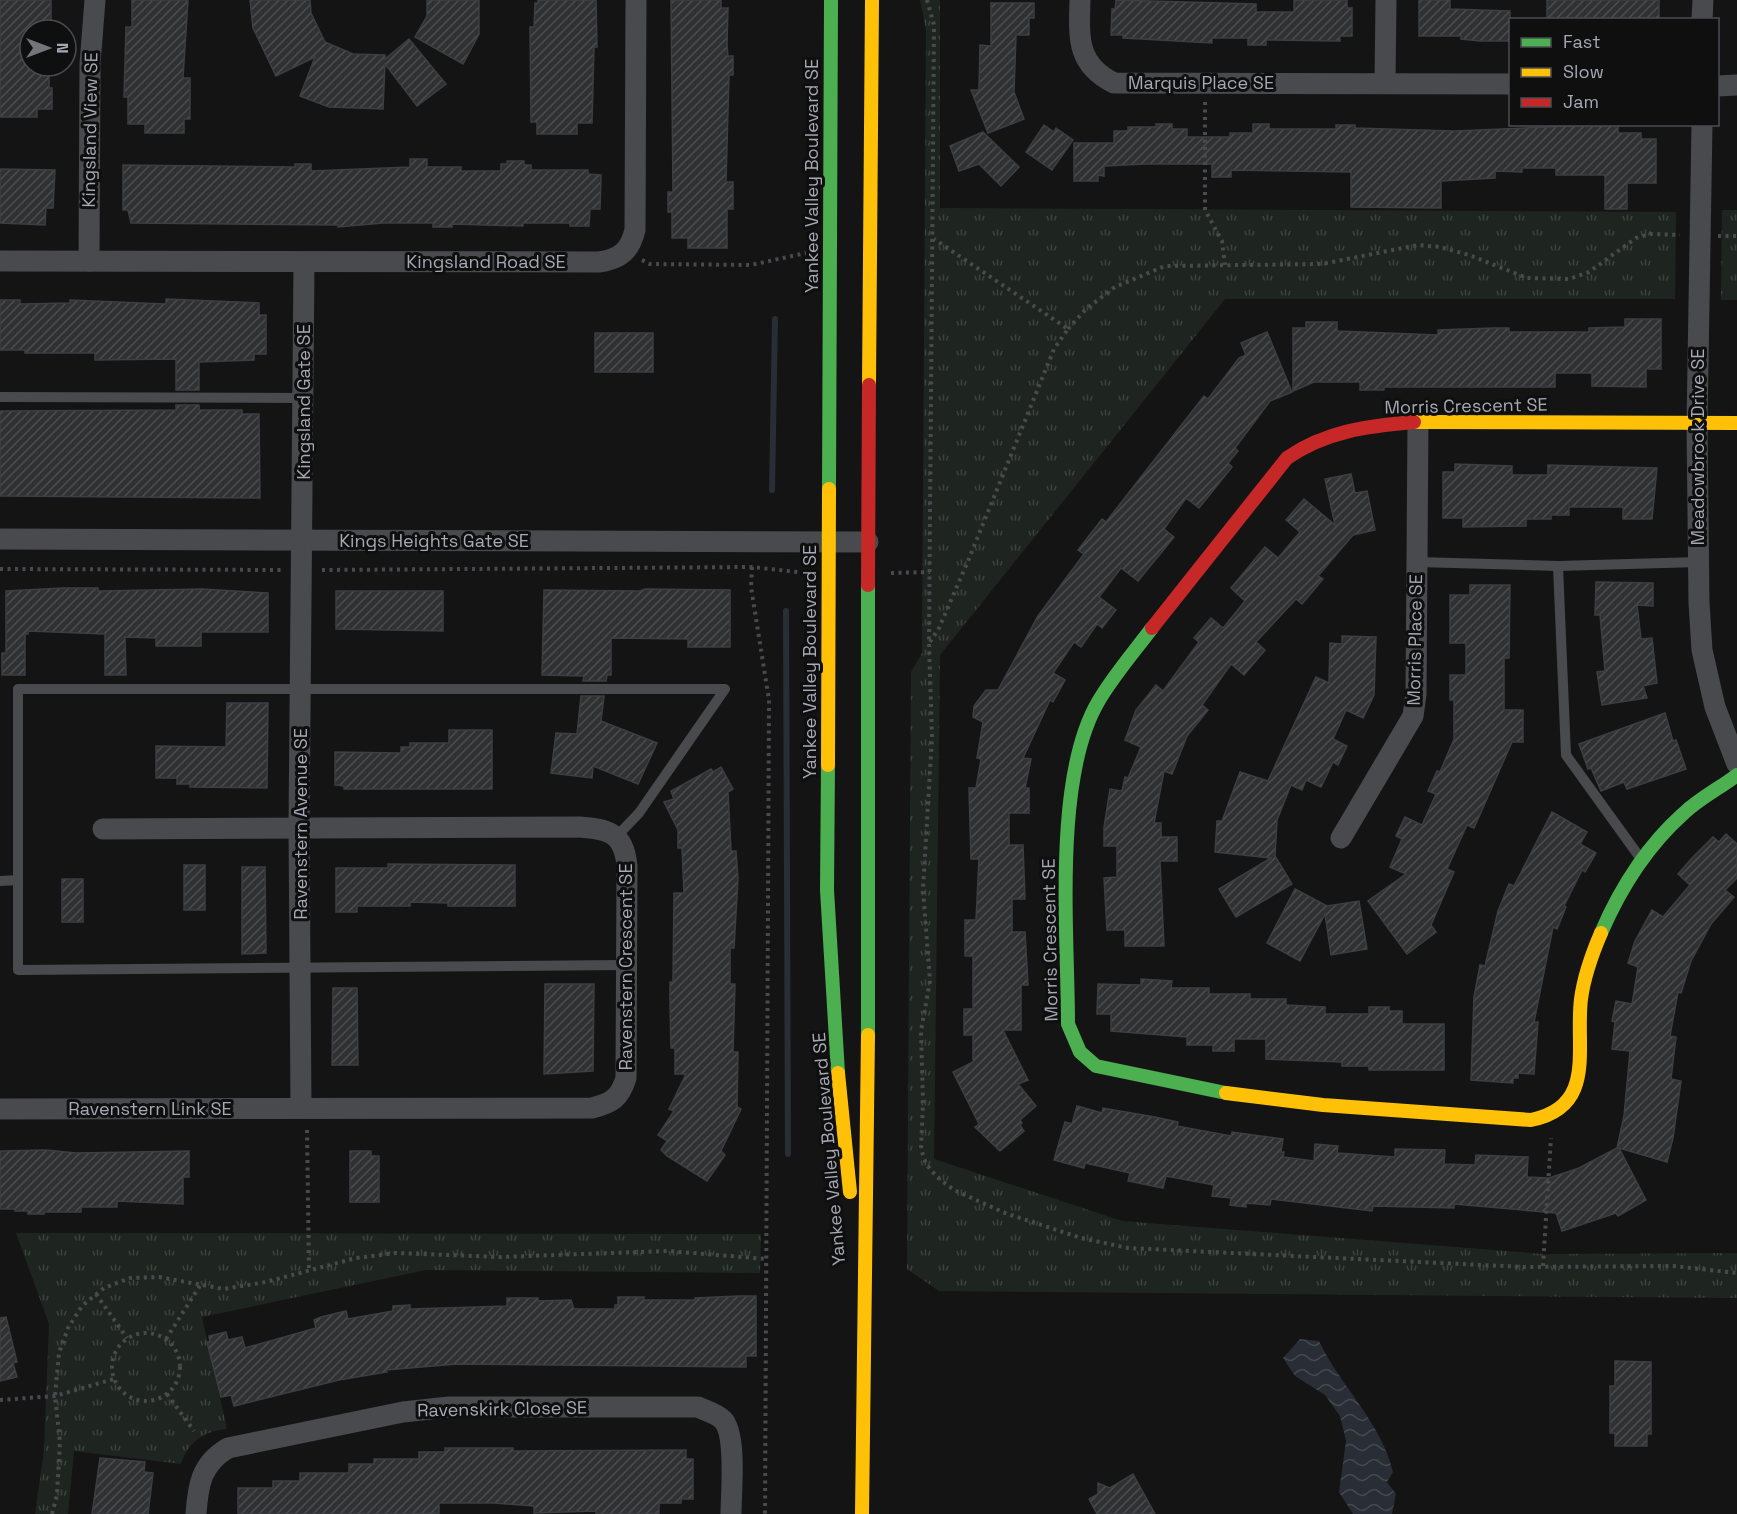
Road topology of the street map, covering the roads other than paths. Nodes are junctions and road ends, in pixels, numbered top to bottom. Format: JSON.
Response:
{"nodes":[{"id":1,"x":95,"y":0,"type":"edge"},
{"id":2,"x":636,"y":0,"type":"edge"},
{"id":3,"x":831,"y":0,"type":"edge"},
{"id":4,"x":872,"y":0,"type":"edge"},
{"id":5,"x":1080,"y":0,"type":"edge"},
{"id":6,"x":1386,"y":0,"type":"edge"},
{"id":7,"x":1702,"y":0,"type":"edge"},
{"id":8,"x":1702,"y":18,"type":"edge"},
{"id":9,"x":1385,"y":83,"type":"junction"},
{"id":10,"x":1509,"y":84,"type":"edge"},
{"id":11,"x":1719,"y":86,"type":"edge"},
{"id":12,"x":1737,"y":86,"type":"edge"},
{"id":13,"x":1702,"y":126,"type":"edge"},
{"id":14,"x":0,"y":261,"type":"edge"},
{"id":15,"x":89,"y":261,"type":"junction"},
{"id":16,"x":304,"y":263,"type":"junction"},
{"id":17,"x":0,"y":397,"type":"edge"},
{"id":18,"x":304,"y":398,"type":"junction"},
{"id":19,"x":1418,"y":422,"type":"junction"},
{"id":20,"x":1737,"y":423,"type":"edge"},
{"id":21,"x":1697,"y":424,"type":"junction"},
{"id":22,"x":0,"y":539,"type":"edge"},
{"id":23,"x":303,"y":540,"type":"junction"},
{"id":24,"x":829,"y":542,"type":"junction"},
{"id":25,"x":868,"y":542,"type":"junction"},
{"id":26,"x":1417,"y":562,"type":"junction"},
{"id":27,"x":1699,"y":562,"type":"junction"},
{"id":28,"x":1558,"y":566,"type":"junction"},
{"id":29,"x":301,"y":689,"type":"junction"},
{"id":30,"x":1737,"y":764,"type":"edge"},
{"id":31,"x":1737,"y":775,"type":"edge"},
{"id":32,"x":299,"y":827,"type":"junction"},
{"id":33,"x":103,"y":830,"type":"dead end"},
{"id":34,"x":617,"y":836,"type":"junction"},
{"id":35,"x":1341,"y":838,"type":"dead end"},
{"id":36,"x":1642,"y":860,"type":"junction"},
{"id":37,"x":18,"y":880,"type":"junction"},
{"id":38,"x":0,"y":881,"type":"edge"},
{"id":39,"x":627,"y":965,"type":"junction"},
{"id":40,"x":301,"y":968,"type":"junction"},
{"id":41,"x":301,"y":1108,"type":"junction"},
{"id":42,"x":0,"y":1109,"type":"edge"},
{"id":43,"x":863,"y":1323,"type":"junction"},
{"id":44,"x":196,"y":1514,"type":"edge"},
{"id":45,"x":731,"y":1514,"type":"edge"},
{"id":46,"x":862,"y":1514,"type":"edge"}],
"edges":[{"from":1,"to":15,"type":"street","name":"Kingsland View SE"},
{"from":2,"to":16,"type":"street","name":"Kingsland Road SE"},
{"from":3,"to":24,"type":"street","name":"Yankee Valley Boulevard SE"},
{"from":4,"to":25,"type":"street","name":"Yankee Valley Boulevard SE"},
{"from":5,"to":9,"type":"street","name":"Marquis Place SE"},
{"from":6,"to":9,"type":"street"},
{"from":7,"to":8,"type":"street"},
{"from":9,"to":10,"type":"street","name":"Marquis Place SE"},
{"from":11,"to":12,"type":"street"},
{"from":13,"to":21,"type":"street","name":"Meadowbrook Drive SE"},
{"from":14,"to":15,"type":"street","name":"Kingsland Road SE"},
{"from":15,"to":16,"type":"street","name":"Kingsland Road SE"},
{"from":16,"to":18,"type":"street","name":"Kingsland Gate SE"},
{"from":17,"to":18,"type":"lane"},
{"from":18,"to":23,"type":"street","name":"Kingsland Gate SE"},
{"from":19,"to":21,"type":"street","name":"Morris Crescent SE"},
{"from":19,"to":26,"type":"street","name":"Morris Place SE"},
{"from":19,"to":36,"type":"street","name":"Morris Crescent SE"},
{"from":20,"to":21,"type":"street","name":"Morris Crescent SE"},
{"from":21,"to":27,"type":"street","name":"Meadowbrook Drive SE"},
{"from":22,"to":23,"type":"street","name":"Kings Heights Gate SE"},
{"from":23,"to":24,"type":"street","name":"Kings Heights Gate SE"},
{"from":23,"to":29,"type":"street","name":"Ravenstern Avenue SE"},
{"from":24,"to":25,"type":"street","name":"Kings Heights Gate SE"},
{"from":24,"to":43,"type":"street","name":"Yankee Valley Boulevard SE"},
{"from":25,"to":43,"type":"street","name":"Yankee Valley Boulevard SE"},
{"from":26,"to":28,"type":"lane"},
{"from":26,"to":35,"type":"street","name":"Morris Place SE"},
{"from":27,"to":28,"type":"lane"},
{"from":27,"to":30,"type":"street","name":"Meadowbrook Drive SE"},
{"from":28,"to":36,"type":"lane"},
{"from":29,"to":32,"type":"street","name":"Ravenstern Avenue SE"},
{"from":29,"to":34,"type":"lane"},
{"from":29,"to":37,"type":"lane"},
{"from":31,"to":36,"type":"street"},
{"from":32,"to":33,"type":"street"},
{"from":32,"to":34,"type":"street"},
{"from":32,"to":40,"type":"street","name":"Ravenstern Avenue SE"},
{"from":34,"to":39,"type":"street","name":"Ravenstern Crescent SE"},
{"from":37,"to":38,"type":"lane"},
{"from":37,"to":40,"type":"lane"},
{"from":39,"to":40,"type":"lane"},
{"from":39,"to":41,"type":"street","name":"Ravenstern Crescent SE"},
{"from":40,"to":41,"type":"street","name":"Ravenstern Avenue SE"},
{"from":41,"to":42,"type":"street","name":"Ravenstern Link SE"},
{"from":43,"to":46,"type":"street","name":"Yankee Valley Boulevard SE"},
{"from":44,"to":45,"type":"street","name":"Ravenskirk Close SE"}]}
